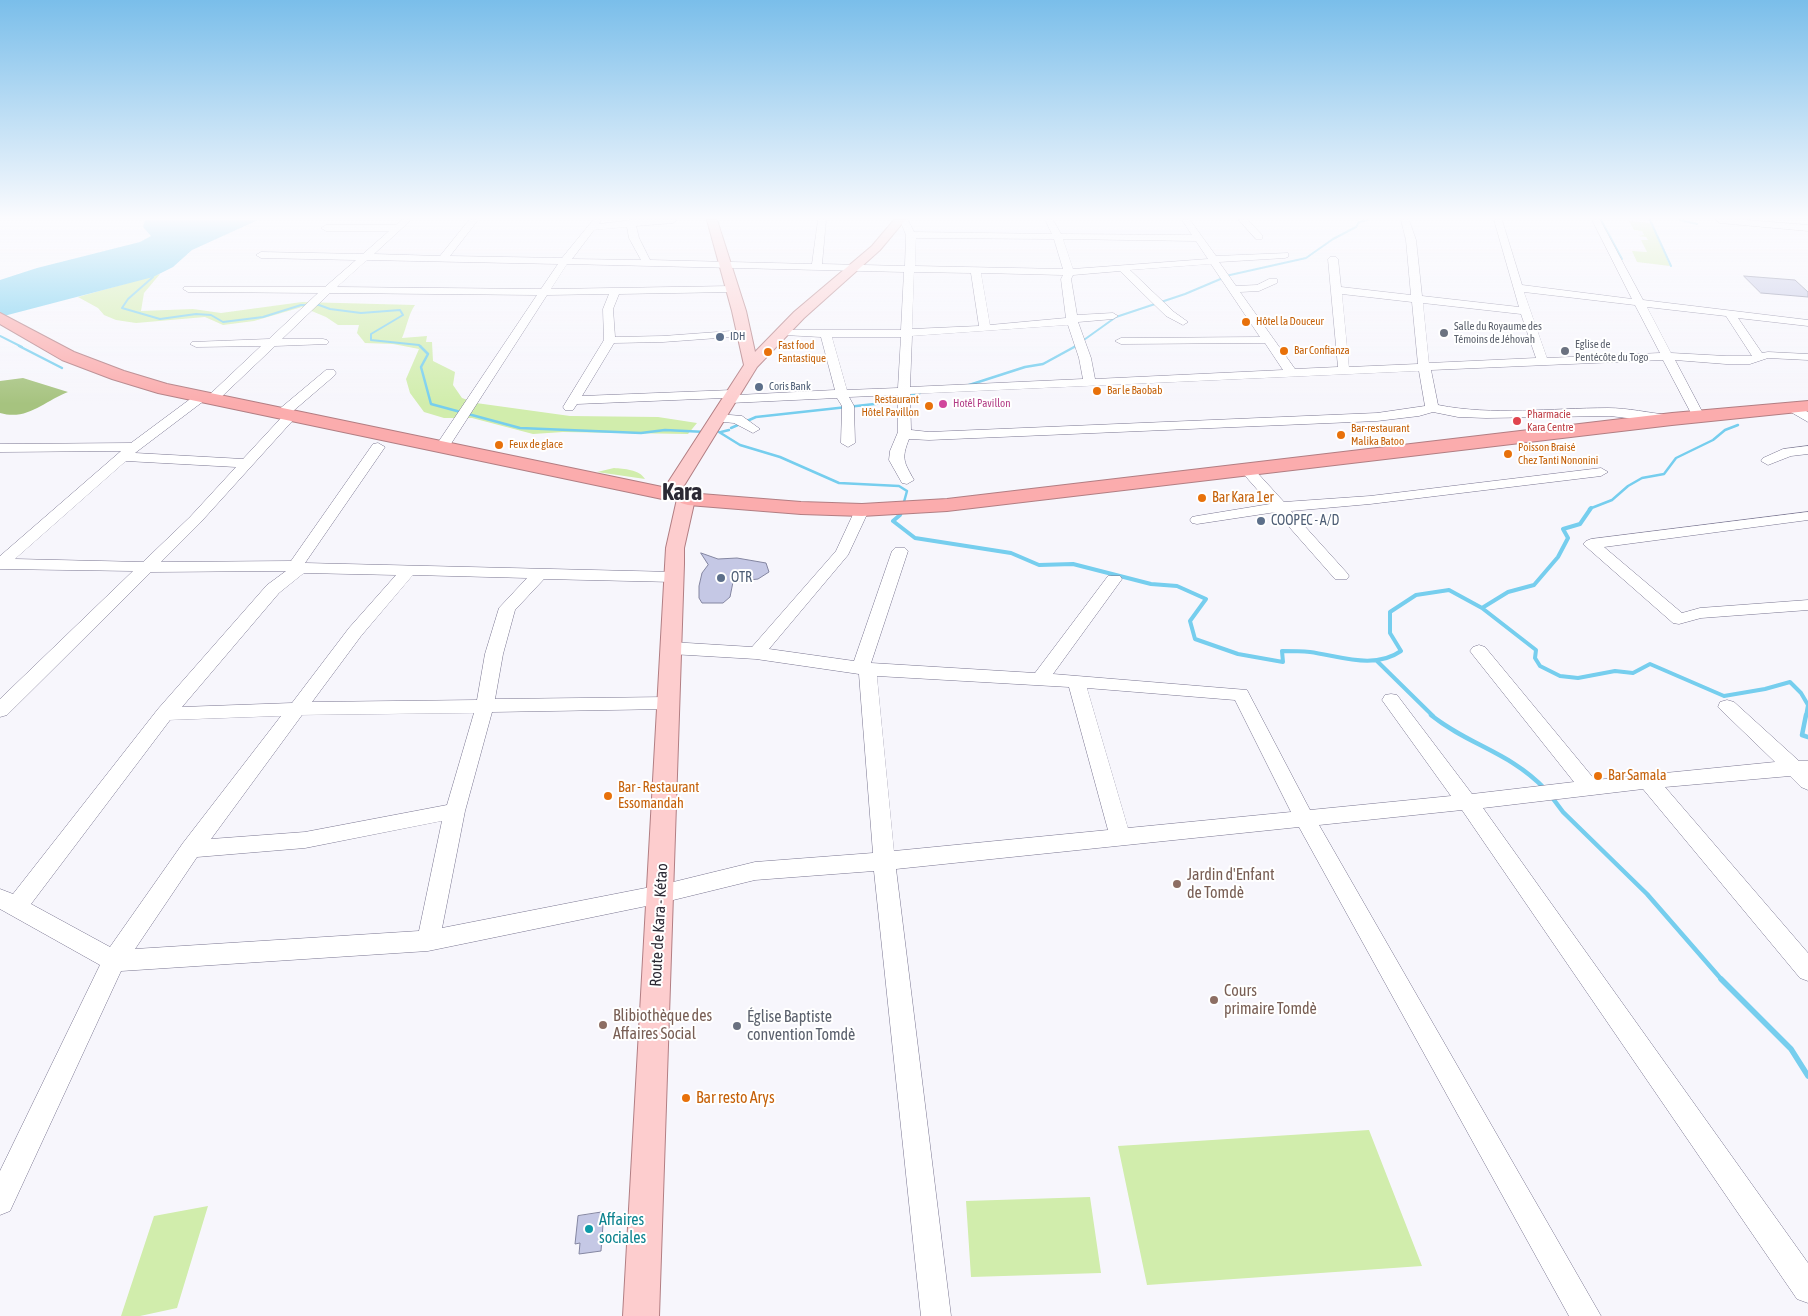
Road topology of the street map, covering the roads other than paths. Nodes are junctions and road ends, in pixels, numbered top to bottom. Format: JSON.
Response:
{"nodes":[{"id":1,"x":339,"y":281,"type":"edge"},
{"id":2,"x":552,"y":281,"type":"edge"},
{"id":3,"x":730,"y":281,"type":"edge"},
{"id":4,"x":838,"y":281,"type":"edge"},
{"id":5,"x":909,"y":281,"type":"edge"},
{"id":6,"x":978,"y":281,"type":"edge"},
{"id":7,"x":1066,"y":281,"type":"edge"},
{"id":8,"x":1136,"y":281,"type":"edge"},
{"id":9,"x":1273,"y":281,"type":"dead end"},
{"id":10,"x":1335,"y":281,"type":"edge"},
{"id":11,"x":1415,"y":281,"type":"edge"},
{"id":12,"x":1516,"y":281,"type":"edge"},
{"id":13,"x":1628,"y":281,"type":"edge"},
{"id":14,"x":1228,"y":282,"type":"joint"},
{"id":15,"x":1518,"y":288,"type":"junction"},
{"id":16,"x":188,"y":289,"type":"dead end"},
{"id":17,"x":732,"y":289,"type":"junction"},
{"id":18,"x":329,"y":290,"type":"junction"},
{"id":19,"x":1336,"y":290,"type":"junction"},
{"id":20,"x":615,"y":291,"type":"junction"},
{"id":21,"x":545,"y":292,"type":"junction"},
{"id":22,"x":1416,"y":299,"type":"junction"},
{"id":23,"x":1639,"y":303,"type":"junction"},
{"id":24,"x":1526,"y":311,"type":"junction"},
{"id":25,"x":1730,"y":314,"type":"junction"},
{"id":26,"x":1113,"y":316,"type":"dead end"},
{"id":27,"x":1072,"y":320,"type":"junction"},
{"id":28,"x":7,"y":322,"type":"edge"},
{"id":29,"x":1183,"y":322,"type":"dead end"},
{"id":30,"x":1808,"y":323,"type":"edge"},
{"id":31,"x":985,"y":327,"type":"junction"},
{"id":32,"x":784,"y":332,"type":"junction"},
{"id":33,"x":745,"y":333,"type":"junction"},
{"id":34,"x":907,"y":334,"type":"junction"},
{"id":35,"x":826,"y":335,"type":"junction"},
{"id":36,"x":610,"y":340,"type":"junction"},
{"id":37,"x":1267,"y":340,"type":"junction"},
{"id":38,"x":1121,"y":341,"type":"dead end"},
{"id":39,"x":274,"y":342,"type":"junction"},
{"id":40,"x":323,"y":342,"type":"dead end"},
{"id":41,"x":196,"y":344,"type":"dead end"},
{"id":42,"x":1665,"y":356,"type":"junction"},
{"id":43,"x":1759,"y":357,"type":"junction"},
{"id":44,"x":1808,"y":357,"type":"edge"},
{"id":45,"x":1543,"y":362,"type":"junction"},
{"id":46,"x":752,"y":365,"type":"junction"},
{"id":47,"x":1424,"y":367,"type":"junction"},
{"id":48,"x":1344,"y":372,"type":"junction"},
{"id":49,"x":330,"y":373,"type":"dead end"},
{"id":50,"x":1291,"y":374,"type":"junction"},
{"id":51,"x":1090,"y":382,"type":"junction"},
{"id":52,"x":842,"y":395,"type":"junction"},
{"id":53,"x":731,"y":397,"type":"junction"},
{"id":54,"x":904,"y":397,"type":"junction"},
{"id":55,"x":206,"y":398,"type":"junction"},
{"id":56,"x":1432,"y":408,"type":"junction"},
{"id":57,"x":1803,"y":410,"type":"edge"},
{"id":58,"x":286,"y":414,"type":"junction"},
{"id":59,"x":1699,"y":417,"type":"junction"},
{"id":60,"x":1672,"y":419,"type":"junction"},
{"id":61,"x":713,"y":427,"type":"junction"},
{"id":62,"x":753,"y":429,"type":"dead end"},
{"id":63,"x":905,"y":432,"type":"junction"},
{"id":64,"x":848,"y":443,"type":"dead end"},
{"id":65,"x":378,"y":447,"type":"dead end"},
{"id":66,"x":442,"y":447,"type":"junction"},
{"id":67,"x":0,"y":448,"type":"edge"},
{"id":68,"x":1808,"y":450,"type":"edge"},
{"id":69,"x":129,"y":452,"type":"junction"},
{"id":70,"x":1768,"y":461,"type":"dead end"},
{"id":71,"x":245,"y":463,"type":"junction"},
{"id":72,"x":1247,"y":470,"type":"junction"},
{"id":73,"x":1601,"y":472,"type":"dead end"},
{"id":74,"x":907,"y":480,"type":"dead end"},
{"id":75,"x":681,"y":492,"type":"junction"},
{"id":76,"x":1280,"y":507,"type":"junction"},
{"id":77,"x":862,"y":510,"type":"junction"},
{"id":78,"x":1808,"y":516,"type":"edge"},
{"id":79,"x":1197,"y":520,"type":"dead end"},
{"id":80,"x":900,"y":550,"type":"dead end"},
{"id":81,"x":675,"y":561,"type":"junction"},
{"id":82,"x":1,"y":564,"type":"edge"},
{"id":83,"x":149,"y":567,"type":"junction"},
{"id":84,"x":298,"y":567,"type":"junction"},
{"id":85,"x":407,"y":572,"type":"junction"},
{"id":86,"x":540,"y":574,"type":"junction"},
{"id":87,"x":1341,"y":576,"type":"dead end"},
{"id":88,"x":1114,"y":579,"type":"dead end"},
{"id":89,"x":1808,"y":606,"type":"edge"},
{"id":90,"x":671,"y":648,"type":"junction"},
{"id":91,"x":1479,"y":651,"type":"dead end"},
{"id":92,"x":756,"y":653,"type":"junction"},
{"id":93,"x":864,"y":669,"type":"junction"},
{"id":94,"x":1040,"y":679,"type":"junction"},
{"id":95,"x":1076,"y":681,"type":"junction"},
{"id":96,"x":1391,"y":700,"type":"dead end"},
{"id":97,"x":668,"y":703,"type":"junction"},
{"id":98,"x":485,"y":706,"type":"junction"},
{"id":99,"x":1727,"y":707,"type":"dead end"},
{"id":100,"x":297,"y":709,"type":"junction"},
{"id":101,"x":0,"y":710,"type":"edge"},
{"id":102,"x":165,"y":714,"type":"junction"},
{"id":103,"x":1801,"y":768,"type":"edge"},
{"id":104,"x":1648,"y":781,"type":"junction"},
{"id":105,"x":1808,"y":782,"type":"edge"},
{"id":106,"x":1590,"y":788,"type":"junction"},
{"id":107,"x":1466,"y":802,"type":"junction"},
{"id":108,"x":455,"y":811,"type":"junction"},
{"id":109,"x":1304,"y":818,"type":"junction"},
{"id":110,"x":1120,"y":837,"type":"junction"},
{"id":111,"x":190,"y":849,"type":"junction"},
{"id":112,"x":884,"y":861,"type":"junction"},
{"id":113,"x":660,"y":894,"type":"junction"},
{"id":114,"x":8,"y":902,"type":"edge"},
{"id":115,"x":428,"y":941,"type":"junction"},
{"id":116,"x":114,"y":961,"type":"junction"},
{"id":117,"x":1808,"y":970,"type":"edge"},
{"id":118,"x":0,"y":1201,"type":"edge"},
{"id":119,"x":1808,"y":1288,"type":"edge"},
{"id":120,"x":641,"y":1316,"type":"edge"},
{"id":121,"x":936,"y":1316,"type":"edge"},
{"id":122,"x":1586,"y":1316,"type":"edge"}],
"edges":[{"from":1,"to":18,"type":"street"},
{"from":2,"to":21,"type":"street"},
{"from":3,"to":17,"type":"main road"},
{"from":4,"to":32,"type":"main road"},
{"from":5,"to":34,"type":"street"},
{"from":6,"to":31,"type":"street"},
{"from":7,"to":27,"type":"street"},
{"from":8,"to":29,"type":"street"},
{"from":9,"to":14,"type":"street"},
{"from":10,"to":19,"type":"street"},
{"from":11,"to":22,"type":"street"},
{"from":12,"to":15,"type":"street"},
{"from":13,"to":23,"type":"street"},
{"from":14,"to":37,"type":"street"},
{"from":15,"to":23,"type":"street"},
{"from":15,"to":24,"type":"street"},
{"from":16,"to":18,"type":"street"},
{"from":17,"to":20,"type":"street"},
{"from":17,"to":33,"type":"main road"},
{"from":18,"to":21,"type":"street"},
{"from":18,"to":39,"type":"street"},
{"from":19,"to":22,"type":"street"},
{"from":19,"to":48,"type":"street"},
{"from":20,"to":21,"type":"street"},
{"from":20,"to":36,"type":"street"},
{"from":21,"to":66,"type":"street"},
{"from":22,"to":24,"type":"street"},
{"from":22,"to":47,"type":"street"},
{"from":23,"to":25,"type":"street"},
{"from":23,"to":42,"type":"street"},
{"from":24,"to":45,"type":"street"},
{"from":25,"to":30,"type":"street"},
{"from":25,"to":43,"type":"street"},
{"from":26,"to":27,"type":"street"},
{"from":27,"to":31,"type":"street"},
{"from":27,"to":51,"type":"street"},
{"from":28,"to":55,"type":"highway"},
{"from":31,"to":34,"type":"street"},
{"from":32,"to":35,"type":"street"},
{"from":32,"to":46,"type":"main road"},
{"from":33,"to":36,"type":"street"},
{"from":33,"to":46,"type":"main road"},
{"from":34,"to":35,"type":"street"},
{"from":34,"to":54,"type":"street"},
{"from":35,"to":52,"type":"street"},
{"from":36,"to":53,"type":"street"},
{"from":37,"to":38,"type":"street"},
{"from":37,"to":50,"type":"street"},
{"from":39,"to":40,"type":"street"},
{"from":39,"to":41,"type":"street"},
{"from":39,"to":55,"type":"street"},
{"from":42,"to":43,"type":"street"},
{"from":42,"to":45,"type":"street"},
{"from":42,"to":59,"type":"street"},
{"from":43,"to":44,"type":"street"},
{"from":45,"to":47,"type":"street"},
{"from":46,"to":53,"type":"main road"},
{"from":47,"to":48,"type":"street"},
{"from":47,"to":56,"type":"street"},
{"from":48,"to":50,"type":"street"},
{"from":49,"to":58,"type":"street"},
{"from":50,"to":51,"type":"street"},
{"from":51,"to":54,"type":"street"},
{"from":52,"to":53,"type":"street"},
{"from":52,"to":54,"type":"street"},
{"from":52,"to":64,"type":"street"},
{"from":53,"to":61,"type":"main road"},
{"from":54,"to":63,"type":"street"},
{"from":55,"to":58,"type":"highway"},
{"from":55,"to":69,"type":"street"},
{"from":56,"to":60,"type":"street"},
{"from":56,"to":63,"type":"street"},
{"from":57,"to":59,"type":"highway"},
{"from":58,"to":66,"type":"highway"},
{"from":58,"to":71,"type":"street"},
{"from":59,"to":60,"type":"highway"},
{"from":60,"to":72,"type":"highway"},
{"from":61,"to":62,"type":"street"},
{"from":61,"to":75,"type":"main road","name":"Route de Kara - Kétao"},
{"from":63,"to":74,"type":"street"},
{"from":65,"to":84,"type":"street"},
{"from":66,"to":75,"type":"highway"},
{"from":67,"to":69,"type":"street"},
{"from":68,"to":70,"type":"street"},
{"from":69,"to":71,"type":"street"},
{"from":69,"to":82,"type":"street"},
{"from":71,"to":83,"type":"street"},
{"from":72,"to":76,"type":"street"},
{"from":72,"to":77,"type":"highway"},
{"from":73,"to":76,"type":"street"},
{"from":75,"to":77,"type":"highway"},
{"from":75,"to":81,"type":"main road","name":"Route de Kara - Kétao"},
{"from":76,"to":79,"type":"street"},
{"from":76,"to":87,"type":"street"},
{"from":77,"to":92,"type":"street"},
{"from":78,"to":89,"type":"street"},
{"from":80,"to":93,"type":"street"},
{"from":81,"to":86,"type":"street"},
{"from":81,"to":90,"type":"main road","name":"Route de Kara - Kétao"},
{"from":82,"to":83,"type":"street"},
{"from":83,"to":84,"type":"street"},
{"from":83,"to":101,"type":"street"},
{"from":84,"to":85,"type":"street"},
{"from":84,"to":102,"type":"street"},
{"from":85,"to":86,"type":"street"},
{"from":85,"to":100,"type":"street"},
{"from":86,"to":98,"type":"street"},
{"from":88,"to":94,"type":"street"},
{"from":90,"to":92,"type":"street"},
{"from":90,"to":97,"type":"main road","name":"Route de Kara - Kétao"},
{"from":91,"to":106,"type":"street"},
{"from":92,"to":93,"type":"street"},
{"from":93,"to":94,"type":"street"},
{"from":93,"to":112,"type":"street"},
{"from":94,"to":95,"type":"street"},
{"from":95,"to":109,"type":"street"},
{"from":95,"to":110,"type":"street"},
{"from":96,"to":107,"type":"street"},
{"from":97,"to":98,"type":"street"},
{"from":97,"to":113,"type":"main road","name":"Route de Kara - Kétao"},
{"from":98,"to":100,"type":"street"},
{"from":98,"to":108,"type":"street"},
{"from":99,"to":103,"type":"street"},
{"from":100,"to":102,"type":"street"},
{"from":100,"to":111,"type":"street"},
{"from":102,"to":114,"type":"street"},
{"from":103,"to":104,"type":"street"},
{"from":103,"to":105,"type":"street"},
{"from":104,"to":106,"type":"street"},
{"from":104,"to":117,"type":"street"},
{"from":106,"to":107,"type":"street"},
{"from":107,"to":109,"type":"street"},
{"from":107,"to":119,"type":"street"},
{"from":108,"to":111,"type":"street"},
{"from":108,"to":115,"type":"street"},
{"from":109,"to":110,"type":"street"},
{"from":109,"to":122,"type":"street"},
{"from":110,"to":112,"type":"street"},
{"from":111,"to":116,"type":"street"},
{"from":112,"to":113,"type":"street"},
{"from":112,"to":121,"type":"street"},
{"from":113,"to":115,"type":"street"},
{"from":113,"to":120,"type":"main road","name":"Route de Kara - Kétao"},
{"from":114,"to":116,"type":"street"},
{"from":115,"to":116,"type":"street"},
{"from":116,"to":118,"type":"street"}]}
